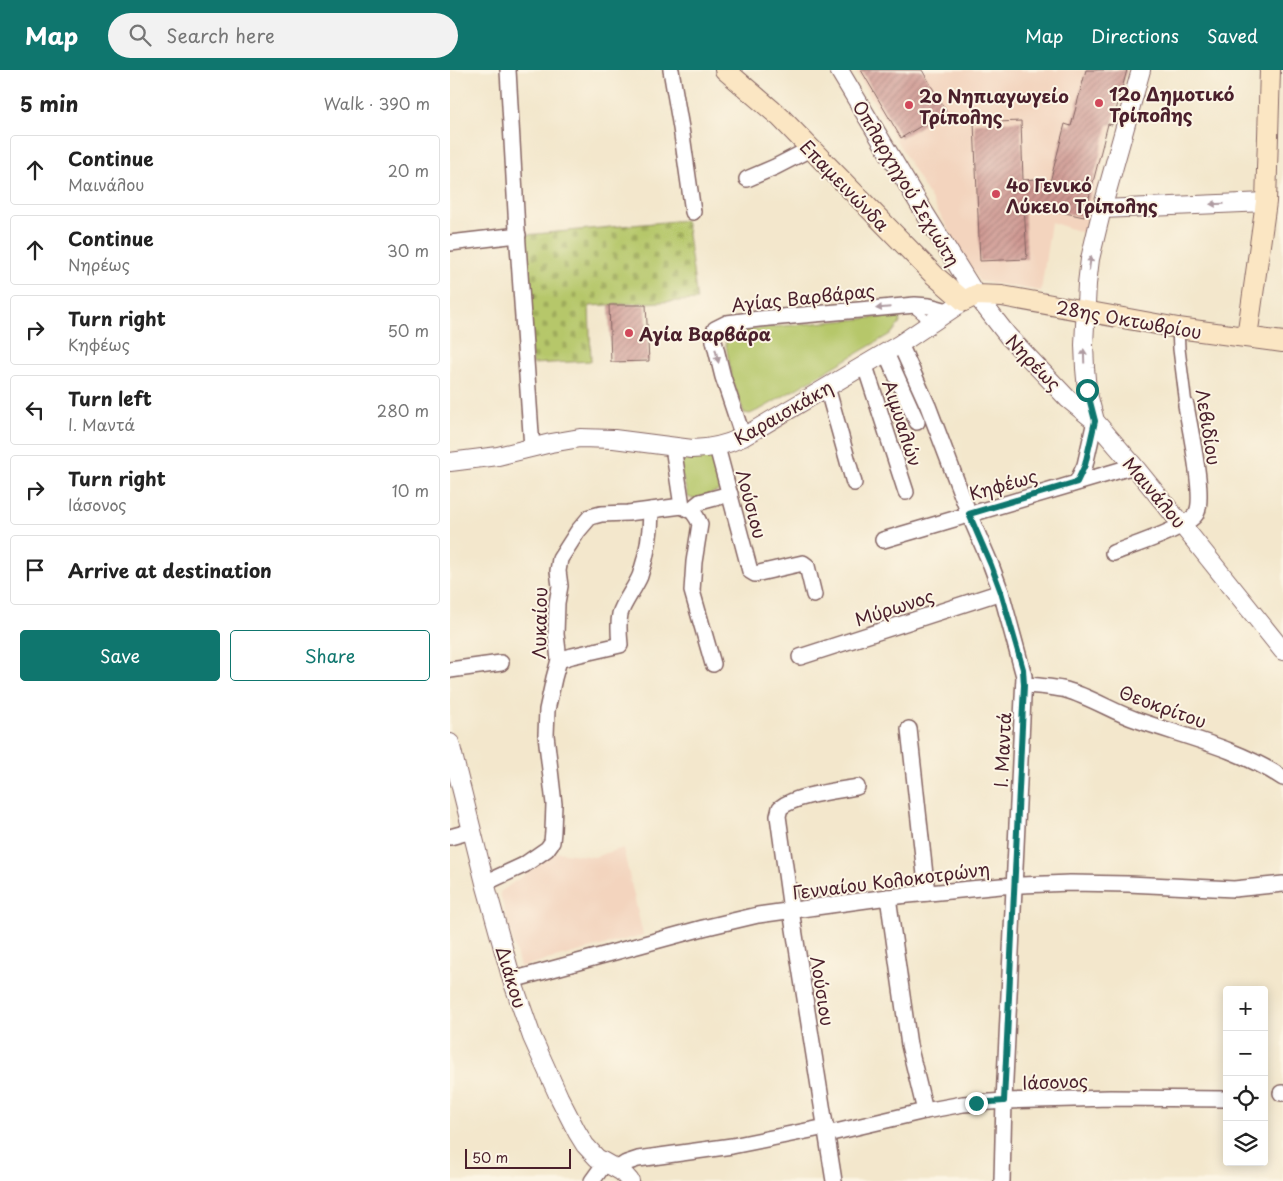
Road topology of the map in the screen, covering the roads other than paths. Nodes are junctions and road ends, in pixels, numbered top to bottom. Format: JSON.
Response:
{"nodes":[{"id":1,"x":508,"y":70,"type":"edge"},
{"id":2,"x":671,"y":70,"type":"edge"},
{"id":3,"x":725,"y":70,"type":"edge"},
{"id":4,"x":839,"y":70,"type":"edge"},
{"id":5,"x":1142,"y":70,"type":"edge"},
{"id":6,"x":1270,"y":70,"type":"edge"},
{"id":7,"x":810,"y":149,"type":"junction"},
{"id":8,"x":747,"y":180,"type":"dead end"},
{"id":9,"x":1274,"y":202,"type":"edge"},
{"id":10,"x":1102,"y":209,"type":"junction"},
{"id":11,"x":693,"y":212,"type":"dead end"},
{"id":12,"x":518,"y":235,"type":"junction"},
{"id":13,"x":450,"y":243,"type":"edge"},
{"id":14,"x":963,"y":302,"type":"junction"},
{"id":15,"x":910,"y":306,"type":"junction"},
{"id":16,"x":1086,"y":311,"type":"junction"},
{"id":17,"x":931,"y":323,"type":"junction"},
{"id":18,"x":1178,"y":328,"type":"junction"},
{"id":19,"x":1247,"y":338,"type":"junction"},
{"id":20,"x":1283,"y":342,"type":"edge"},
{"id":21,"x":893,"y":349,"type":"junction"},
{"id":22,"x":864,"y":366,"type":"junction"},
{"id":23,"x":827,"y":387,"type":"junction"},
{"id":24,"x":1186,"y":404,"type":"joint"},
{"id":25,"x":1095,"y":421,"type":"junction"},
{"id":26,"x":917,"y":422,"type":"dead end"},
{"id":27,"x":743,"y":437,"type":"junction"},
{"id":28,"x":673,"y":447,"type":"junction"},
{"id":29,"x":717,"y":447,"type":"junction"},
{"id":30,"x":532,"y":448,"type":"junction"},
{"id":31,"x":450,"y":462,"type":"edge"},
{"id":32,"x":1134,"y":466,"type":"junction"},
{"id":33,"x":1077,"y":482,"type":"junction"},
{"id":34,"x":854,"y":483,"type":"dead end"},
{"id":35,"x":906,"y":492,"type":"dead end"},
{"id":36,"x":730,"y":494,"type":"junction"},
{"id":37,"x":687,"y":509,"type":"junction"},
{"id":38,"x":651,"y":510,"type":"junction"},
{"id":39,"x":969,"y":514,"type":"junction"},
{"id":40,"x":1182,"y":525,"type":"junction"},
{"id":41,"x":884,"y":540,"type":"dead end"},
{"id":42,"x":1113,"y":553,"type":"dead end"},
{"id":43,"x":1001,"y":592,"type":"junction"},
{"id":44,"x":814,"y":595,"type":"dead end"},
{"id":45,"x":1282,"y":645,"type":"edge"},
{"id":46,"x":800,"y":657,"type":"dead end"},
{"id":47,"x":559,"y":660,"type":"junction"},
{"id":48,"x":501,"y":662,"type":"dead end"},
{"id":49,"x":713,"y":664,"type":"dead end"},
{"id":50,"x":450,"y":670,"type":"edge"},
{"id":51,"x":1024,"y":685,"type":"junction"},
{"id":52,"x":909,"y":729,"type":"dead end"},
{"id":53,"x":450,"y":743,"type":"edge"},
{"id":54,"x":1282,"y":776,"type":"edge"},
{"id":55,"x":857,"y":787,"type":"dead end"},
{"id":56,"x":472,"y":831,"type":"junction"},
{"id":57,"x":450,"y":837,"type":"edge"},
{"id":58,"x":485,"y":883,"type":"junction"},
{"id":59,"x":1283,"y":884,"type":"edge"},
{"id":60,"x":1014,"y":885,"type":"junction"},
{"id":61,"x":927,"y":893,"type":"junction"},
{"id":62,"x":888,"y":897,"type":"junction"},
{"id":63,"x":791,"y":910,"type":"junction"},
{"id":64,"x":512,"y":980,"type":"junction"},
{"id":65,"x":1223,"y":1099,"type":"edge"},
{"id":66,"x":1004,"y":1101,"type":"junction"},
{"id":67,"x":925,"y":1111,"type":"junction"},
{"id":68,"x":826,"y":1131,"type":"junction"},
{"id":69,"x":611,"y":1166,"type":"junction"},
{"id":70,"x":592,"y":1181,"type":"edge"},
{"id":71,"x":630,"y":1181,"type":"edge"},
{"id":72,"x":834,"y":1181,"type":"edge"},
{"id":73,"x":1002,"y":1181,"type":"edge"}],
"edges":[{"from":1,"to":12,"type":"street"},
{"from":2,"to":11,"type":"street"},
{"from":3,"to":7,"type":"main road","name":"Επαμεινώνδα"},
{"from":4,"to":14,"type":"street","name":"Οπλαρχηγού Σεχιώτη"},
{"from":5,"to":10,"type":"street","name":"Μαινάλου"},
{"from":6,"to":9,"type":"main road"},
{"from":7,"to":8,"type":"street"},
{"from":7,"to":14,"type":"main road","name":"Επαμεινώνδα"},
{"from":9,"to":10,"type":"street","one_way":true},
{"from":9,"to":19,"type":"main road"},
{"from":16,"to":10,"type":"street","name":"Μαινάλου","one_way":true},
{"from":12,"to":13,"type":"street"},
{"from":12,"to":30,"type":"street"},
{"from":14,"to":15,"type":"street","name":"Αγίας Βαρβάρας"},
{"from":14,"to":16,"type":"main road","name":"28ης Οκτωβρίου"},
{"from":14,"to":17,"type":"street","name":"Καραισκάκη"},
{"from":14,"to":25,"type":"street","name":"Νηρέως"},
{"from":15,"to":17,"type":"lane"},
{"from":15,"to":27,"type":"street","name":"Αγίας Βαρβάρας","one_way":true},
{"from":16,"to":18,"type":"main road","name":"28ης Οκτωβρίου"},
{"from":25,"to":16,"type":"street","name":"Μαινάλου","one_way":true},
{"from":17,"to":21,"type":"street","name":"Καραισκάκη"},
{"from":18,"to":19,"type":"main road","name":"28ης Οκτωβρίου"},
{"from":18,"to":24,"type":"street","name":"Λεβιδίου"},
{"from":19,"to":20,"type":"main road","name":"28ης Οκτωβρίου"},
{"from":21,"to":22,"type":"street","name":"Καραισκάκη"},
{"from":21,"to":26,"type":"street"},
{"from":21,"to":39,"type":"street","name":"Ι. Μαντά"},
{"from":22,"to":23,"type":"street","name":"Καραισκάκη"},
{"from":22,"to":35,"type":"street","name":"Αιμυαλών"},
{"from":23,"to":27,"type":"street","name":"Καραισκάκη"},
{"from":23,"to":34,"type":"street"},
{"from":24,"to":40,"type":"street","name":"Λεβιδίου"},
{"from":25,"to":32,"type":"street","name":"Μαινάλου"},
{"from":25,"to":33,"type":"street"},
{"from":27,"to":29,"type":"street","name":"Καραισκάκη"},
{"from":28,"to":29,"type":"street","name":"Καραισκάκη"},
{"from":28,"to":30,"type":"street","name":"Καραισκάκη"},
{"from":28,"to":37,"type":"street"},
{"from":29,"to":36,"type":"street","name":"Λούσιου"},
{"from":30,"to":31,"type":"street","name":"Καραισκάκη"},
{"from":32,"to":33,"type":"street","name":"Κηφέως"},
{"from":32,"to":40,"type":"street","name":"Μαινάλου"},
{"from":33,"to":39,"type":"street","name":"Κηφέως"},
{"from":36,"to":37,"type":"street"},
{"from":36,"to":44,"type":"street","name":"Λούσιου"},
{"from":37,"to":38,"type":"street","name":"Λυκαίου"},
{"from":37,"to":49,"type":"street"},
{"from":38,"to":47,"type":"street"},
{"from":38,"to":47,"type":"street","name":"Λυκαίου"},
{"from":39,"to":41,"type":"street","name":"Κηφέως"},
{"from":39,"to":43,"type":"street","name":"Ι. Μαντά"},
{"from":40,"to":42,"type":"street"},
{"from":40,"to":45,"type":"street","name":"Μαινάλου"},
{"from":43,"to":46,"type":"street","name":"Μύρωνος"},
{"from":43,"to":51,"type":"street","name":"Ι. Μαντά"},
{"from":47,"to":58,"type":"street","name":"Λυκαίου"},
{"from":48,"to":50,"type":"street"},
{"from":51,"to":54,"type":"street","name":"Θεοκρίτου"},
{"from":51,"to":60,"type":"street","name":"Ι. Μαντά"},
{"from":52,"to":61,"type":"street"},
{"from":53,"to":56,"type":"street","name":"Διάκου"},
{"from":55,"to":63,"type":"street","name":"Λούσιου"},
{"from":56,"to":57,"type":"street"},
{"from":56,"to":58,"type":"street","name":"Διάκου"},
{"from":58,"to":64,"type":"street","name":"Διάκου"},
{"from":59,"to":60,"type":"street","name":"Γενναίου Κολοκοτρώνη"},
{"from":60,"to":61,"type":"street","name":"Γενναίου Κολοκοτρώνη"},
{"from":60,"to":66,"type":"street","name":"Ι. Μαντά"},
{"from":61,"to":62,"type":"street","name":"Γενναίου Κολοκοτρώνη"},
{"from":62,"to":63,"type":"street","name":"Γενναίου Κολοκοτρώνη"},
{"from":62,"to":67,"type":"street"},
{"from":63,"to":64,"type":"street","name":"Γενναίου Κολοκοτρώνη"},
{"from":63,"to":68,"type":"street","name":"Λούσιου"},
{"from":64,"to":69,"type":"street","name":"Διάκου"},
{"from":65,"to":66,"type":"street","name":"Ιάσονος"},
{"from":66,"to":67,"type":"street","name":"Ιάσονος"},
{"from":66,"to":73,"type":"street","name":"Ι. Μαντά"},
{"from":67,"to":68,"type":"street","name":"Ιάσονος"},
{"from":68,"to":69,"type":"street","name":"Ιάσονος"},
{"from":68,"to":72,"type":"street","name":"Λούσιου"},
{"from":69,"to":70,"type":"street"},
{"from":69,"to":71,"type":"street","name":"Διάκου"}]}
